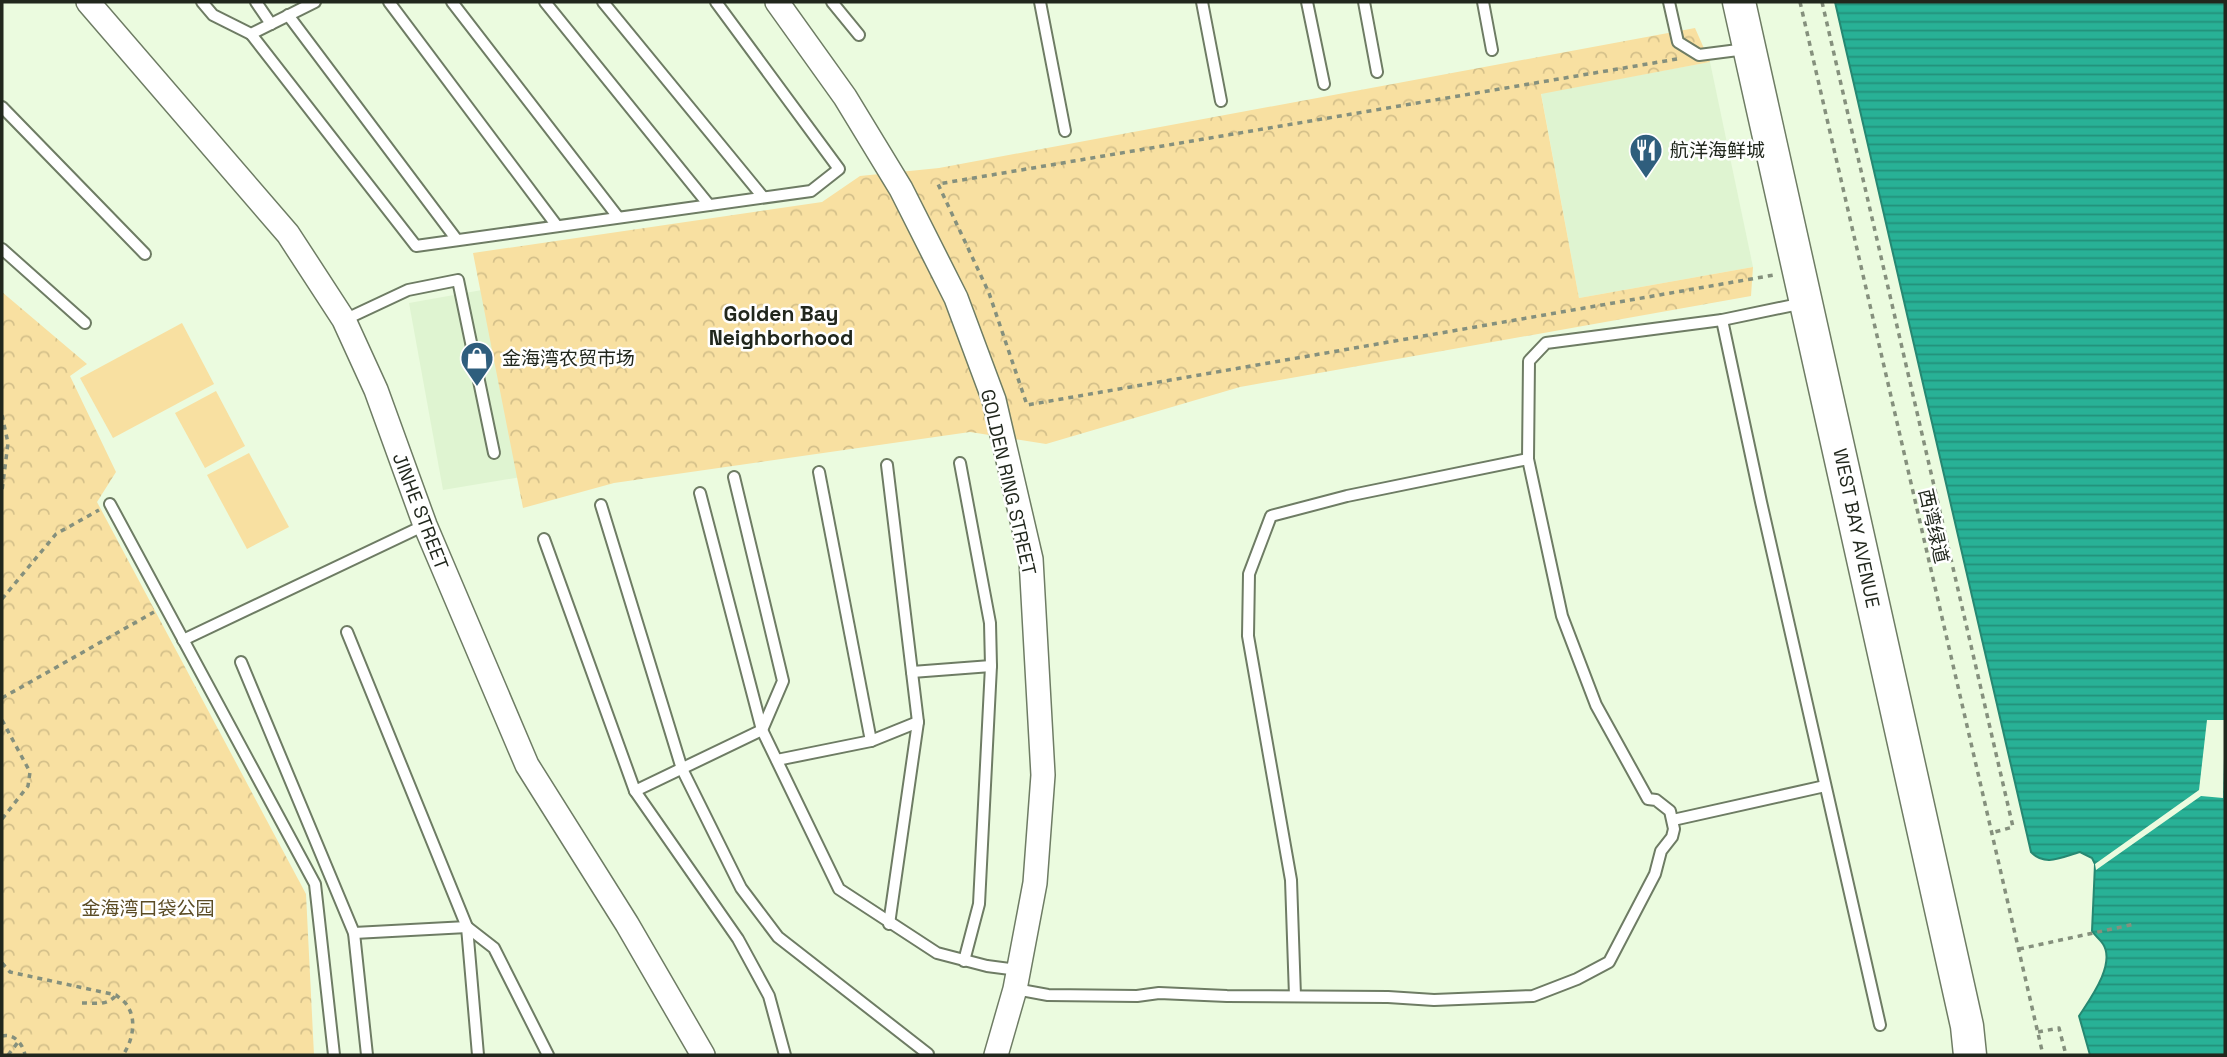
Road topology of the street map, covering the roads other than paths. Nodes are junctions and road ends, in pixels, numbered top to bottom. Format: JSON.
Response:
{"nodes":[{"id":1,"x":88,"y":2,"type":"edge"},
{"id":2,"x":202,"y":2,"type":"edge"},
{"id":3,"x":256,"y":2,"type":"edge"},
{"id":4,"x":315,"y":2,"type":"edge"},
{"id":5,"x":389,"y":2,"type":"edge"},
{"id":6,"x":452,"y":2,"type":"edge"},
{"id":7,"x":545,"y":2,"type":"edge"},
{"id":8,"x":603,"y":2,"type":"edge"},
{"id":9,"x":716,"y":2,"type":"edge"},
{"id":10,"x":777,"y":2,"type":"edge"},
{"id":11,"x":832,"y":2,"type":"edge"},
{"id":12,"x":1040,"y":2,"type":"edge"},
{"id":13,"x":1202,"y":2,"type":"edge"},
{"id":14,"x":1307,"y":2,"type":"edge"},
{"id":15,"x":1364,"y":2,"type":"edge"},
{"id":16,"x":1483,"y":2,"type":"edge"},
{"id":17,"x":1669,"y":2,"type":"edge"},
{"id":18,"x":1739,"y":2,"type":"edge"},
{"id":19,"x":288,"y":15,"type":"junction"},
{"id":20,"x":271,"y":24,"type":"junction"},
{"id":21,"x":251,"y":34,"type":"junction"},
{"id":22,"x":859,"y":35,"type":"dead end"},
{"id":23,"x":1749,"y":49,"type":"junction"},
{"id":24,"x":1492,"y":50,"type":"dead end"},
{"id":25,"x":1377,"y":72,"type":"dead end"},
{"id":26,"x":1324,"y":84,"type":"dead end"},
{"id":27,"x":1221,"y":101,"type":"dead end"},
{"id":28,"x":3,"y":112,"type":"edge"},
{"id":29,"x":1065,"y":131,"type":"dead end"},
{"id":30,"x":764,"y":197,"type":"junction"},
{"id":31,"x":709,"y":205,"type":"junction"},
{"id":32,"x":618,"y":217,"type":"junction"},
{"id":33,"x":557,"y":226,"type":"junction"},
{"id":34,"x":457,"y":240,"type":"junction"},
{"id":35,"x":2,"y":249,"type":"edge"},
{"id":36,"x":145,"y":254,"type":"dead end"},
{"id":37,"x":1807,"y":302,"type":"junction"},
{"id":38,"x":344,"y":320,"type":"junction"},
{"id":39,"x":1722,"y":320,"type":"junction"},
{"id":40,"x":85,"y":323,"type":"dead end"},
{"id":41,"x":494,"y":453,"type":"dead end"},
{"id":42,"x":1528,"y":459,"type":"junction"},
{"id":43,"x":960,"y":463,"type":"dead end"},
{"id":44,"x":887,"y":466,"type":"dead end"},
{"id":45,"x":819,"y":472,"type":"dead end"},
{"id":46,"x":734,"y":477,"type":"dead end"},
{"id":47,"x":700,"y":493,"type":"dead end"},
{"id":48,"x":110,"y":504,"type":"road end"},
{"id":49,"x":601,"y":505,"type":"dead end"},
{"id":50,"x":425,"y":525,"type":"junction"},
{"id":51,"x":544,"y":539,"type":"dead end"},
{"id":52,"x":347,"y":632,"type":"dead end"},
{"id":53,"x":183,"y":640,"type":"junction"},
{"id":54,"x":241,"y":662,"type":"dead end"},
{"id":55,"x":991,"y":666,"type":"junction"},
{"id":56,"x":912,"y":673,"type":"junction"},
{"id":57,"x":918,"y":722,"type":"junction"},
{"id":58,"x":762,"y":730,"type":"junction"},
{"id":59,"x":871,"y":741,"type":"junction"},
{"id":60,"x":777,"y":760,"type":"junction"},
{"id":61,"x":682,"y":769,"type":"junction"},
{"id":62,"x":1825,"y":786,"type":"junction"},
{"id":63,"x":635,"y":791,"type":"junction"},
{"id":64,"x":1673,"y":820,"type":"junction"},
{"id":65,"x":889,"y":924,"type":"junction"},
{"id":66,"x":467,"y":927,"type":"junction"},
{"id":67,"x":354,"y":933,"type":"junction"},
{"id":68,"x":964,"y":961,"type":"junction"},
{"id":69,"x":1016,"y":980,"type":"junction"},
{"id":70,"x":1296,"y":996,"type":"junction"},
{"id":71,"x":1881,"y":1025,"type":"dead end"},
{"id":72,"x":928,"y":1054,"type":"edge"},
{"id":73,"x":334,"y":1055,"type":"edge"},
{"id":74,"x":367,"y":1055,"type":"edge"},
{"id":75,"x":478,"y":1055,"type":"edge"},
{"id":76,"x":548,"y":1055,"type":"edge"},
{"id":77,"x":703,"y":1055,"type":"edge"},
{"id":78,"x":785,"y":1055,"type":"edge"},
{"id":79,"x":996,"y":1055,"type":"edge"},
{"id":80,"x":1970,"y":1055,"type":"edge"}],
"edges":[{"from":1,"to":38,"type":"street","name":"JINHE STREET"},
{"from":2,"to":21,"type":"lane"},
{"from":3,"to":20,"type":"lane"},
{"from":4,"to":19,"type":"lane"},
{"from":5,"to":33,"type":"lane"},
{"from":6,"to":32,"type":"lane"},
{"from":7,"to":31,"type":"lane"},
{"from":8,"to":30,"type":"lane"},
{"from":9,"to":30,"type":"lane"},
{"from":10,"to":69,"type":"street","name":"GOLDEN RING STREET"},
{"from":11,"to":22,"type":"lane"},
{"from":12,"to":29,"type":"lane"},
{"from":13,"to":27,"type":"lane"},
{"from":14,"to":26,"type":"lane"},
{"from":15,"to":25,"type":"lane"},
{"from":16,"to":24,"type":"lane"},
{"from":17,"to":23,"type":"lane"},
{"from":18,"to":23,"type":"main road","name":"WEST BAY AVENUE"},
{"from":19,"to":20,"type":"lane"},
{"from":19,"to":34,"type":"lane"},
{"from":20,"to":21,"type":"lane"},
{"from":21,"to":34,"type":"lane"},
{"from":23,"to":37,"type":"main road","name":"WEST BAY AVENUE"},
{"from":28,"to":36,"type":"lane"},
{"from":30,"to":31,"type":"lane"},
{"from":31,"to":32,"type":"lane"},
{"from":32,"to":33,"type":"lane"},
{"from":33,"to":34,"type":"lane"},
{"from":35,"to":40,"type":"lane"},
{"from":37,"to":39,"type":"lane"},
{"from":37,"to":80,"type":"main road","name":"WEST BAY AVENUE"},
{"from":38,"to":41,"type":"lane"},
{"from":38,"to":50,"type":"street","name":"JINHE STREET"},
{"from":39,"to":42,"type":"lane"},
{"from":39,"to":62,"type":"lane"},
{"from":42,"to":64,"type":"lane"},
{"from":42,"to":70,"type":"lane"},
{"from":43,"to":55,"type":"lane"},
{"from":44,"to":56,"type":"lane"},
{"from":45,"to":59,"type":"lane"},
{"from":46,"to":58,"type":"lane"},
{"from":47,"to":58,"type":"lane"},
{"from":48,"to":53,"type":"lane"},
{"from":49,"to":61,"type":"lane"},
{"from":50,"to":53,"type":"lane"},
{"from":50,"to":77,"type":"street","name":"JINHE STREET"},
{"from":51,"to":63,"type":"lane"},
{"from":52,"to":66,"type":"lane"},
{"from":53,"to":73,"type":"lane"},
{"from":54,"to":67,"type":"lane"},
{"from":55,"to":56,"type":"lane"},
{"from":55,"to":68,"type":"lane"},
{"from":56,"to":57,"type":"lane"},
{"from":57,"to":59,"type":"lane"},
{"from":57,"to":65,"type":"lane"},
{"from":58,"to":60,"type":"lane"},
{"from":58,"to":61,"type":"lane"},
{"from":59,"to":60,"type":"lane"},
{"from":60,"to":65,"type":"lane"},
{"from":61,"to":63,"type":"lane"},
{"from":61,"to":72,"type":"lane"},
{"from":62,"to":64,"type":"lane"},
{"from":62,"to":71,"type":"lane"},
{"from":63,"to":78,"type":"lane"},
{"from":64,"to":70,"type":"lane"},
{"from":65,"to":68,"type":"lane"},
{"from":66,"to":67,"type":"lane"},
{"from":66,"to":75,"type":"lane"},
{"from":66,"to":76,"type":"lane"},
{"from":67,"to":74,"type":"lane"},
{"from":68,"to":69,"type":"lane"},
{"from":69,"to":70,"type":"lane"},
{"from":69,"to":79,"type":"street","name":"GOLDEN RING STREET"}]}
